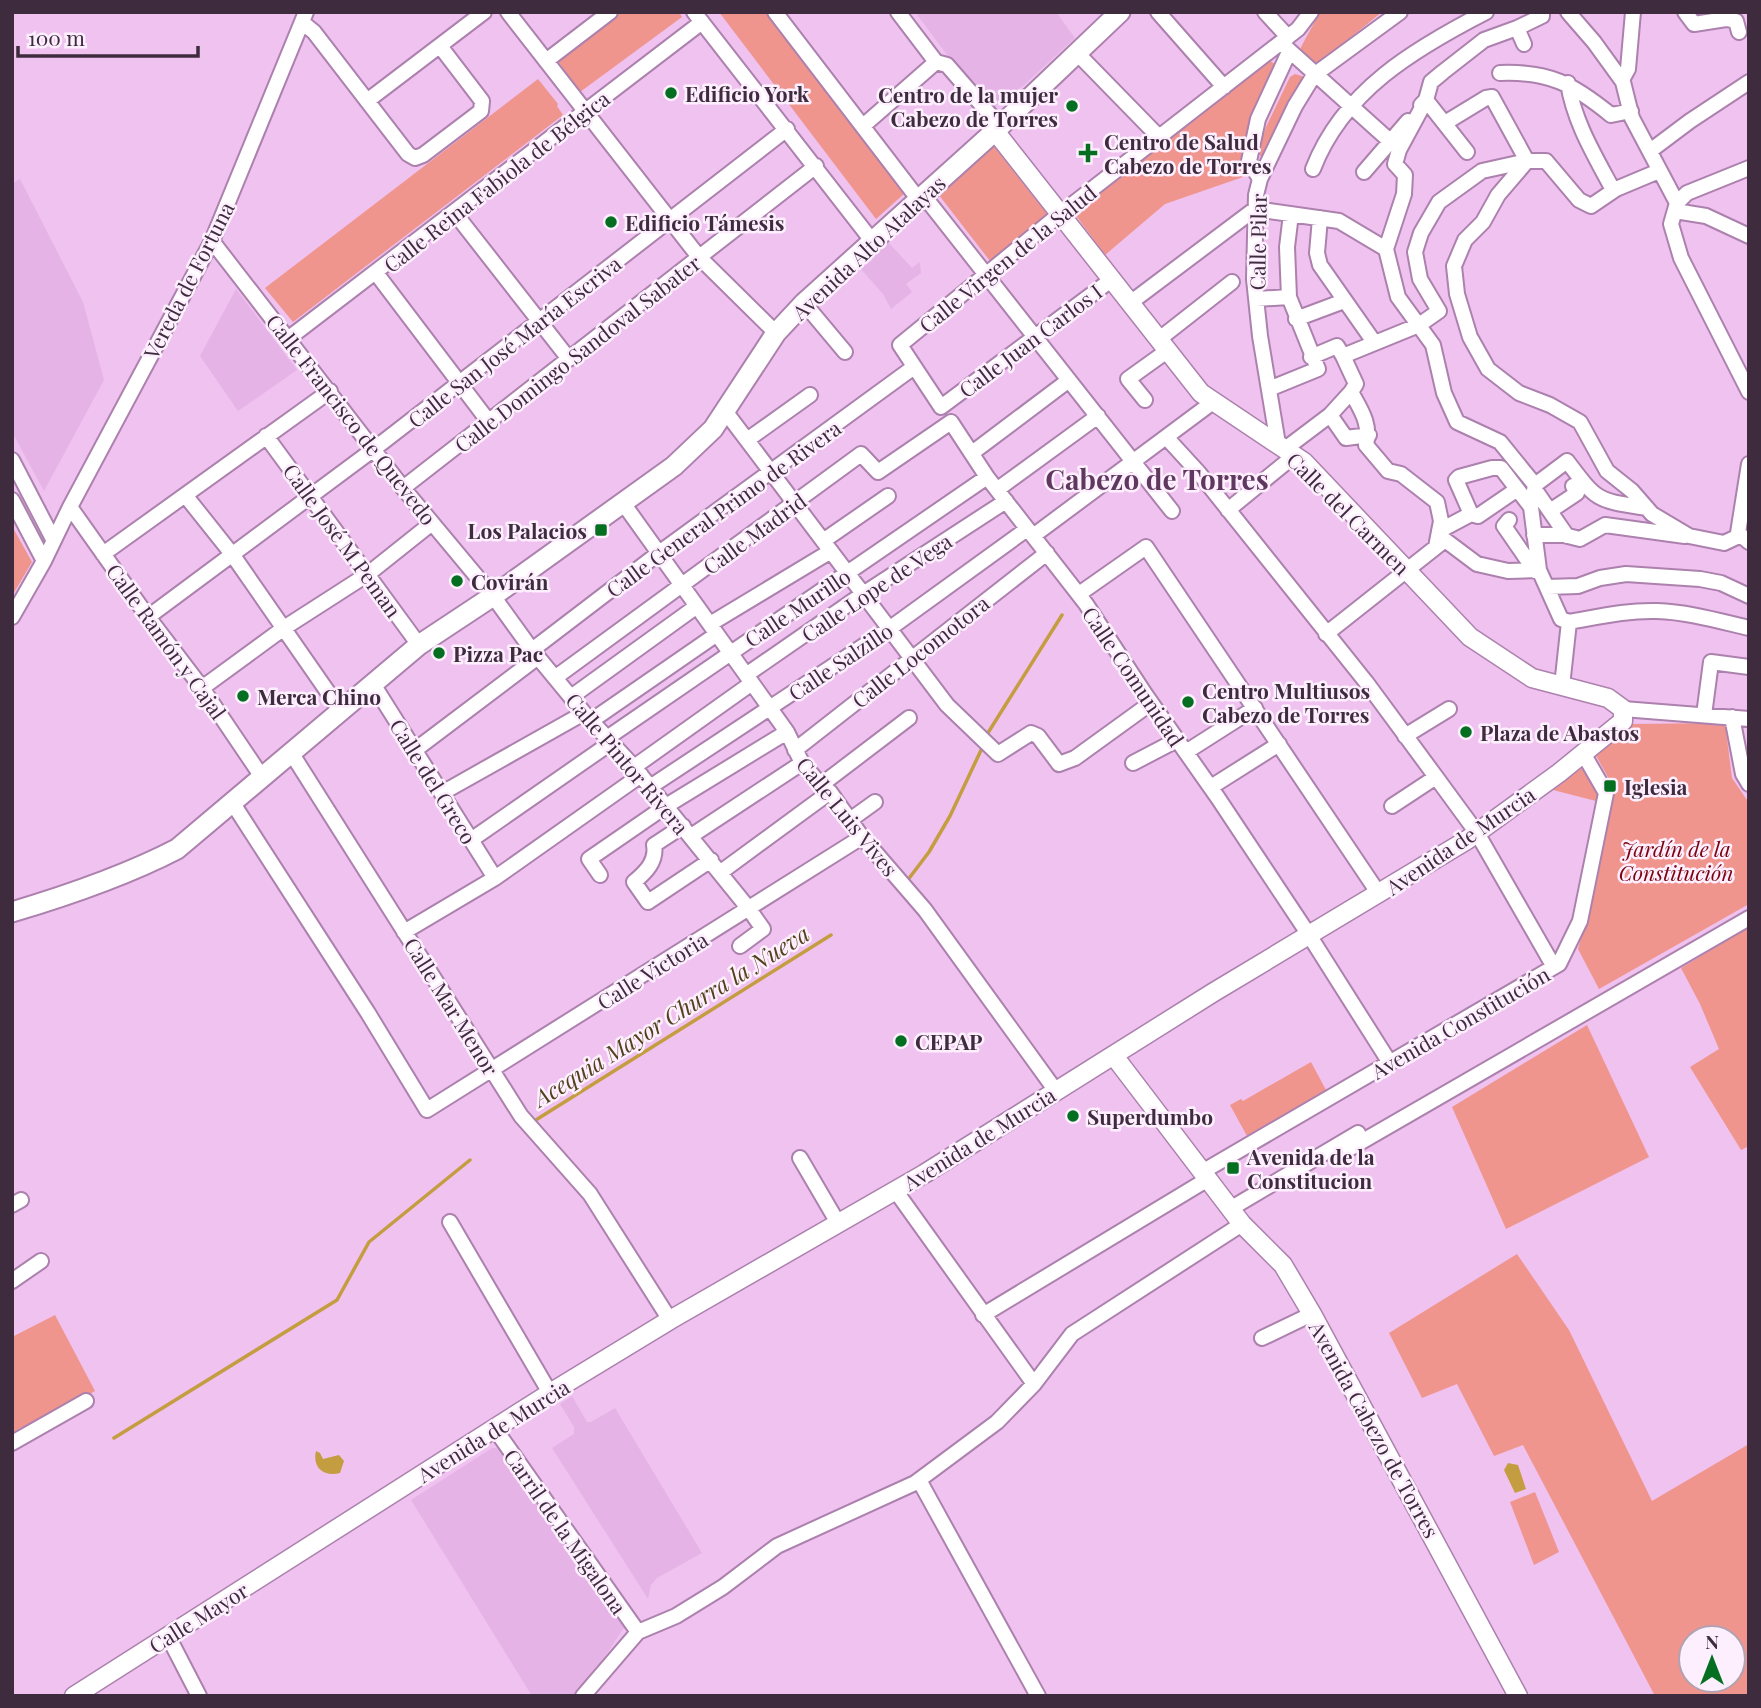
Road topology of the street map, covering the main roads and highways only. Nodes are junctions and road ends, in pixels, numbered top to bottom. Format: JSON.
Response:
{"nodes":[{"id":1,"x":1119,"y":12,"type":"edge"},
{"id":2,"x":12,"y":912,"type":"edge"}],
"edges":[{"from":1,"to":2,"type":"main road","name":"Avenida Alto Atalayas"}]}
